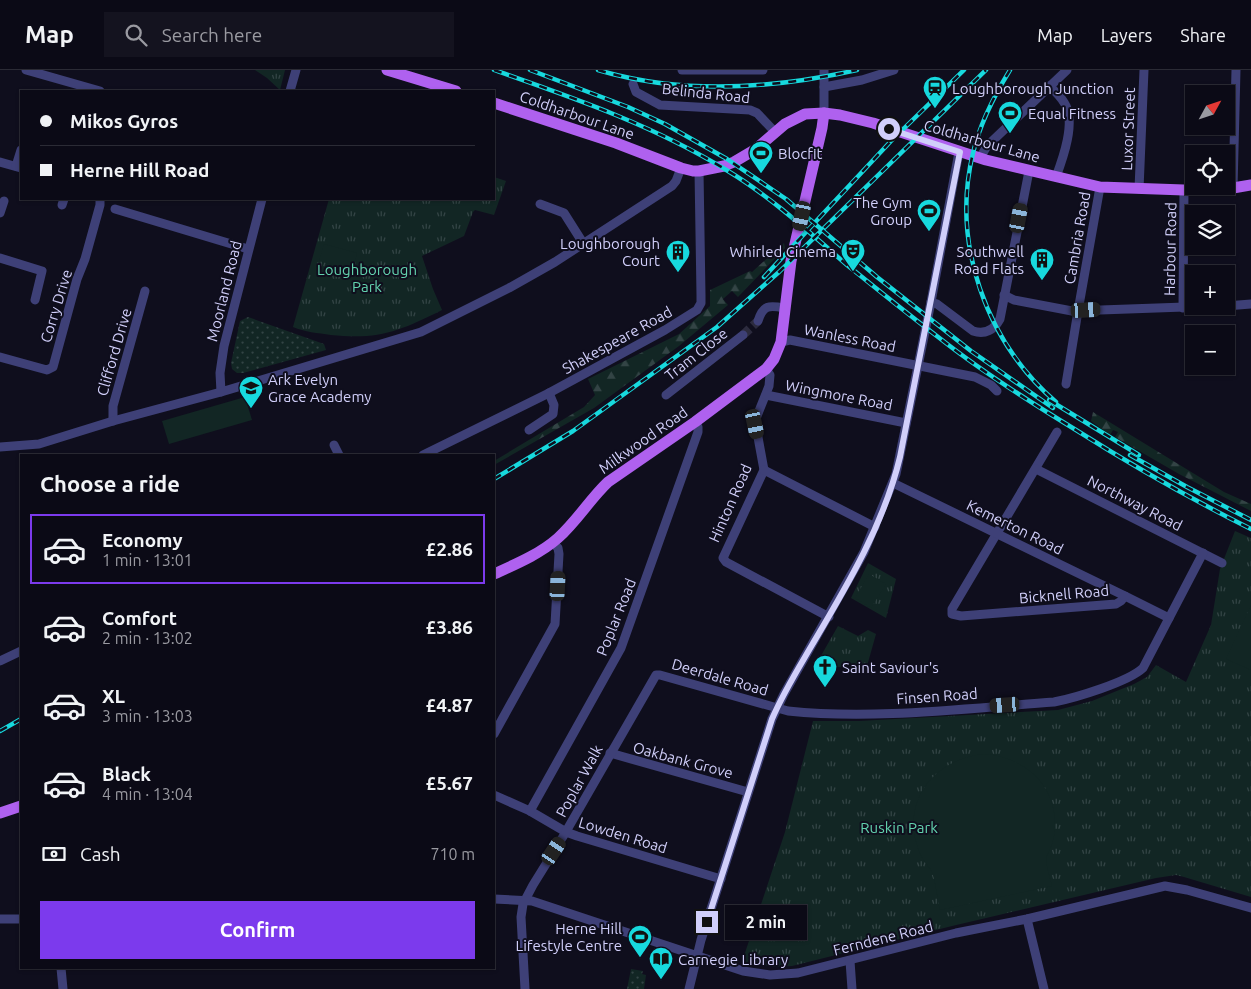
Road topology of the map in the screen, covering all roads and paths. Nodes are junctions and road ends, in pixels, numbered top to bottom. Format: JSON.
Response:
{"nodes":[{"id":1,"x":26,"y":70,"type":"edge"},
{"id":2,"x":296,"y":70,"type":"edge"},
{"id":3,"x":388,"y":70,"type":"edge"},
{"id":4,"x":682,"y":70,"type":"edge"},
{"id":5,"x":763,"y":70,"type":"edge"},
{"id":6,"x":824,"y":70,"type":"edge"},
{"id":7,"x":894,"y":70,"type":"edge"},
{"id":8,"x":1067,"y":70,"type":"edge"},
{"id":9,"x":1144,"y":70,"type":"edge"},
{"id":10,"x":1236,"y":70,"type":"edge"},
{"id":11,"x":633,"y":84,"type":"dead end"},
{"id":12,"x":1050,"y":86,"type":"junction"},
{"id":13,"x":824,"y":87,"type":"junction"},
{"id":14,"x":96,"y":90,"type":"edge"},
{"id":15,"x":290,"y":90,"type":"edge"},
{"id":16,"x":453,"y":90,"type":"edge"},
{"id":17,"x":495,"y":103,"type":"edge"},
{"id":18,"x":824,"y":113,"type":"junction"},
{"id":19,"x":775,"y":132,"type":"junction"},
{"id":20,"x":1234,"y":145,"type":"edge"},
{"id":21,"x":960,"y":152,"type":"junction"},
{"id":22,"x":980,"y":158,"type":"junction"},
{"id":23,"x":0,"y":162,"type":"edge"},
{"id":24,"x":19,"y":167,"type":"edge"},
{"id":25,"x":681,"y":168,"type":"junction"},
{"id":26,"x":699,"y":171,"type":"junction"},
{"id":27,"x":1028,"y":171,"type":"junction"},
{"id":28,"x":1056,"y":177,"type":"junction"},
{"id":29,"x":1251,"y":185,"type":"edge"},
{"id":30,"x":1100,"y":187,"type":"junction"},
{"id":31,"x":1235,"y":188,"type":"edge"},
{"id":32,"x":1140,"y":189,"type":"junction"},
{"id":33,"x":1184,"y":190,"type":"joint"},
{"id":34,"x":4,"y":200,"type":"dead end"},
{"id":35,"x":100,"y":200,"type":"edge"},
{"id":36,"x":262,"y":200,"type":"edge"},
{"id":37,"x":540,"y":204,"type":"dead end"},
{"id":38,"x":116,"y":209,"type":"dead end"},
{"id":39,"x":0,"y":213,"type":"edge"},
{"id":40,"x":583,"y":243,"type":"junction"},
{"id":41,"x":248,"y":249,"type":"junction"},
{"id":42,"x":0,"y":258,"type":"edge"},
{"id":43,"x":145,"y":291,"type":"dead end"},
{"id":44,"x":1004,"y":295,"type":"junction"},
{"id":45,"x":35,"y":300,"type":"dead end"},
{"id":46,"x":931,"y":302,"type":"junction"},
{"id":47,"x":1251,"y":304,"type":"edge"},
{"id":48,"x":1235,"y":305,"type":"edge"},
{"id":49,"x":784,"y":308,"type":"junction"},
{"id":50,"x":1183,"y":308,"type":"joint"},
{"id":51,"x":1078,"y":311,"type":"junction"},
{"id":52,"x":758,"y":321,"type":"tunnel mouth"},
{"id":53,"x":743,"y":335,"type":"tunnel mouth"},
{"id":54,"x":781,"y":342,"type":"junction"},
{"id":55,"x":0,"y":357,"type":"edge"},
{"id":56,"x":918,"y":366,"type":"junction"},
{"id":57,"x":766,"y":369,"type":"junction"},
{"id":58,"x":1066,"y":384,"type":"dead end"},
{"id":59,"x":997,"y":391,"type":"dead end"},
{"id":60,"x":221,"y":392,"type":"junction"},
{"id":61,"x":549,"y":393,"type":"junction"},
{"id":62,"x":766,"y":394,"type":"junction"},
{"id":63,"x":666,"y":395,"type":"dead end"},
{"id":64,"x":113,"y":421,"type":"junction"},
{"id":65,"x":695,"y":422,"type":"junction"},
{"id":66,"x":906,"y":423,"type":"junction"},
{"id":67,"x":529,"y":430,"type":"dead end"},
{"id":68,"x":1057,"y":432,"type":"dead end"},
{"id":69,"x":334,"y":445,"type":"dead end"},
{"id":70,"x":0,"y":447,"type":"edge"},
{"id":71,"x":338,"y":454,"type":"edge"},
{"id":72,"x":425,"y":454,"type":"edge"},
{"id":73,"x":1036,"y":469,"type":"junction"},
{"id":74,"x":764,"y":470,"type":"junction"},
{"id":75,"x":892,"y":482,"type":"junction"},
{"id":76,"x":875,"y":527,"type":"junction"},
{"id":77,"x":997,"y":534,"type":"junction"},
{"id":78,"x":553,"y":542,"type":"junction"},
{"id":79,"x":1203,"y":553,"type":"junction"},
{"id":80,"x":1222,"y":563,"type":"dead end"},
{"id":81,"x":495,"y":573,"type":"edge"},
{"id":82,"x":1126,"y":596,"type":"junction"},
{"id":83,"x":829,"y":616,"type":"junction"},
{"id":84,"x":1169,"y":618,"type":"junction"},
{"id":85,"x":20,"y":651,"type":"edge"},
{"id":86,"x":0,"y":661,"type":"edge"},
{"id":87,"x":656,"y":675,"type":"joint"},
{"id":88,"x":777,"y":708,"type":"junction"},
{"id":89,"x":495,"y":732,"type":"edge"},
{"id":90,"x":610,"y":753,"type":"junction"},
{"id":91,"x":748,"y":792,"type":"junction"},
{"id":92,"x":495,"y":795,"type":"edge"},
{"id":93,"x":20,"y":806,"type":"edge"},
{"id":94,"x":530,"y":811,"type":"junction"},
{"id":95,"x":0,"y":813,"type":"edge"},
{"id":96,"x":566,"y":832,"type":"junction"},
{"id":97,"x":721,"y":879,"type":"junction"},
{"id":98,"x":495,"y":899,"type":"edge"},
{"id":99,"x":525,"y":901,"type":"junction"},
{"id":100,"x":1251,"y":908,"type":"edge"},
{"id":101,"x":0,"y":919,"type":"edge"},
{"id":102,"x":20,"y":919,"type":"edge"},
{"id":103,"x":1027,"y":919,"type":"junction"},
{"id":104,"x":696,"y":956,"type":"junction"},
{"id":105,"x":850,"y":961,"type":"junction"},
{"id":106,"x":61,"y":969,"type":"edge"},
{"id":107,"x":63,"y":989,"type":"edge"},
{"id":108,"x":525,"y":989,"type":"edge"},
{"id":109,"x":689,"y":989,"type":"edge"},
{"id":110,"x":852,"y":989,"type":"edge"},
{"id":111,"x":1044,"y":989,"type":"edge"}],
"edges":[{"from":1,"to":14,"type":"street"},
{"from":2,"to":15,"type":"street"},
{"from":3,"to":16,"type":"main road"},
{"from":4,"to":5,"type":"street"},
{"from":6,"to":13,"type":"street"},
{"from":7,"to":13,"type":"street"},
{"from":8,"to":12,"type":"street"},
{"from":9,"to":32,"type":"street","name":"Luxor Street"},
{"from":10,"to":20,"type":"street"},
{"from":11,"to":19,"type":"street","name":"Belinda Road"},
{"from":12,"to":22,"type":"street"},
{"from":12,"to":28,"type":"street"},
{"from":13,"to":18,"type":"street"},
{"from":17,"to":25,"type":"main road","name":"Coldharbour Lane"},
{"from":18,"to":19,"type":"main road","name":"Coldharbour Lane"},
{"from":18,"to":21,"type":"main road","name":"Coldharbour Lane"},
{"from":18,"to":49,"type":"main road"},
{"from":19,"to":26,"type":"main road","name":"Coldharbour Lane"},
{"from":21,"to":22,"type":"main road","name":"Coldharbour Lane"},
{"from":21,"to":46,"type":"street"},
{"from":22,"to":27,"type":"main road","name":"Coldharbour Lane"},
{"from":23,"to":24,"type":"street"},
{"from":25,"to":26,"type":"main road","name":"Coldharbour Lane"},
{"from":25,"to":40,"type":"street"},
{"from":26,"to":61,"type":"street","name":"Shakespeare Road"},
{"from":27,"to":28,"type":"main road","name":"Coldharbour Lane"},
{"from":27,"to":44,"type":"street"},
{"from":28,"to":30,"type":"main road","name":"Coldharbour Lane"},
{"from":29,"to":31,"type":"main road","name":"Coldharbour Lane"},
{"from":30,"to":32,"type":"main road","name":"Coldharbour Lane"},
{"from":30,"to":51,"type":"street","name":"Cambria Road"},
{"from":32,"to":33,"type":"main road","name":"Coldharbour Lane"},
{"from":33,"to":50,"type":"street","name":"Harbour Road"},
{"from":34,"to":39,"type":"street"},
{"from":35,"to":55,"type":"street","name":"Corry Drive"},
{"from":36,"to":41,"type":"street","name":"Moorland Road"},
{"from":37,"to":40,"type":"street"},
{"from":38,"to":41,"type":"street"},
{"from":40,"to":60,"type":"street"},
{"from":41,"to":60,"type":"street","name":"Moorland Road"},
{"from":42,"to":45,"type":"street"},
{"from":43,"to":64,"type":"street","name":"Clifford Drive"},
{"from":44,"to":46,"type":"street"},
{"from":44,"to":51,"type":"street"},
{"from":46,"to":56,"type":"street"},
{"from":47,"to":48,"type":"street"},
{"from":49,"to":52,"type":"street"},
{"from":49,"to":54,"type":"main road"},
{"from":50,"to":51,"type":"street"},
{"from":51,"to":58,"type":"street","name":"Cambria Road"},
{"from":53,"to":63,"type":"street","name":"Tram Close"},
{"from":54,"to":56,"type":"street","name":"Wanless Road"},
{"from":54,"to":57,"type":"main road"},
{"from":56,"to":59,"type":"street","name":"Wanless Road"},
{"from":56,"to":66,"type":"street"},
{"from":57,"to":62,"type":"street","name":"Hinton Road"},
{"from":57,"to":65,"type":"main road","name":"Milkwood Road"},
{"from":60,"to":64,"type":"street"},
{"from":61,"to":67,"type":"street"},
{"from":61,"to":72,"type":"street","name":"Shakespeare Road"},
{"from":62,"to":66,"type":"street","name":"Wingmore Road"},
{"from":62,"to":74,"type":"street","name":"Hinton Road"},
{"from":64,"to":70,"type":"street"},
{"from":65,"to":78,"type":"main road","name":"Milkwood Road"},
{"from":65,"to":94,"type":"street","name":"Poplar Road"},
{"from":66,"to":75,"type":"street"},
{"from":68,"to":73,"type":"street"},
{"from":69,"to":71,"type":"street"},
{"from":73,"to":77,"type":"street"},
{"from":73,"to":79,"type":"street","name":"Northway Road"},
{"from":74,"to":76,"type":"street"},
{"from":74,"to":83,"type":"street","name":"Hinton Road"},
{"from":75,"to":76,"type":"street"},
{"from":75,"to":77,"type":"street","name":"Kemerton Road"},
{"from":76,"to":83,"type":"street"},
{"from":77,"to":82,"type":"street","name":"Kemerton Road"},
{"from":77,"to":82,"type":"street","name":"Bicknell Road"},
{"from":78,"to":81,"type":"main road","name":"Milkwood Road"},
{"from":78,"to":89,"type":"street"},
{"from":79,"to":80,"type":"street","name":"Northway Road"},
{"from":79,"to":84,"type":"street","name":"Finsen Road"},
{"from":82,"to":84,"type":"street","name":"Bicknell Road"},
{"from":83,"to":88,"type":"street"},
{"from":84,"to":88,"type":"street","name":"Finsen Road"},
{"from":85,"to":86,"type":"street"},
{"from":87,"to":88,"type":"street","name":"Deerdale Road"},
{"from":87,"to":90,"type":"street","name":"Poplar Walk"},
{"from":88,"to":91,"type":"street"},
{"from":90,"to":91,"type":"street","name":"Oakbank Grove"},
{"from":90,"to":96,"type":"street","name":"Poplar Walk"},
{"from":91,"to":97,"type":"street"},
{"from":92,"to":94,"type":"street","name":"Lowden Road"},
{"from":93,"to":95,"type":"main road"},
{"from":94,"to":96,"type":"street","name":"Lowden Road"},
{"from":96,"to":97,"type":"street","name":"Lowden Road"},
{"from":96,"to":99,"type":"street","name":"Poplar Walk"},
{"from":97,"to":104,"type":"street"},
{"from":98,"to":99,"type":"street","name":"Ferndene Road"},
{"from":99,"to":104,"type":"street","name":"Ferndene Road"},
{"from":99,"to":108,"type":"street","name":"Poplar Walk"},
{"from":100,"to":103,"type":"street","name":"Ferndene Road"},
{"from":101,"to":102,"type":"street"},
{"from":103,"to":105,"type":"street","name":"Ferndene Road"},
{"from":103,"to":111,"type":"street"},
{"from":104,"to":105,"type":"street","name":"Ferndene Road"},
{"from":104,"to":109,"type":"street"},
{"from":105,"to":110,"type":"street"},
{"from":106,"to":107,"type":"street"}]}
